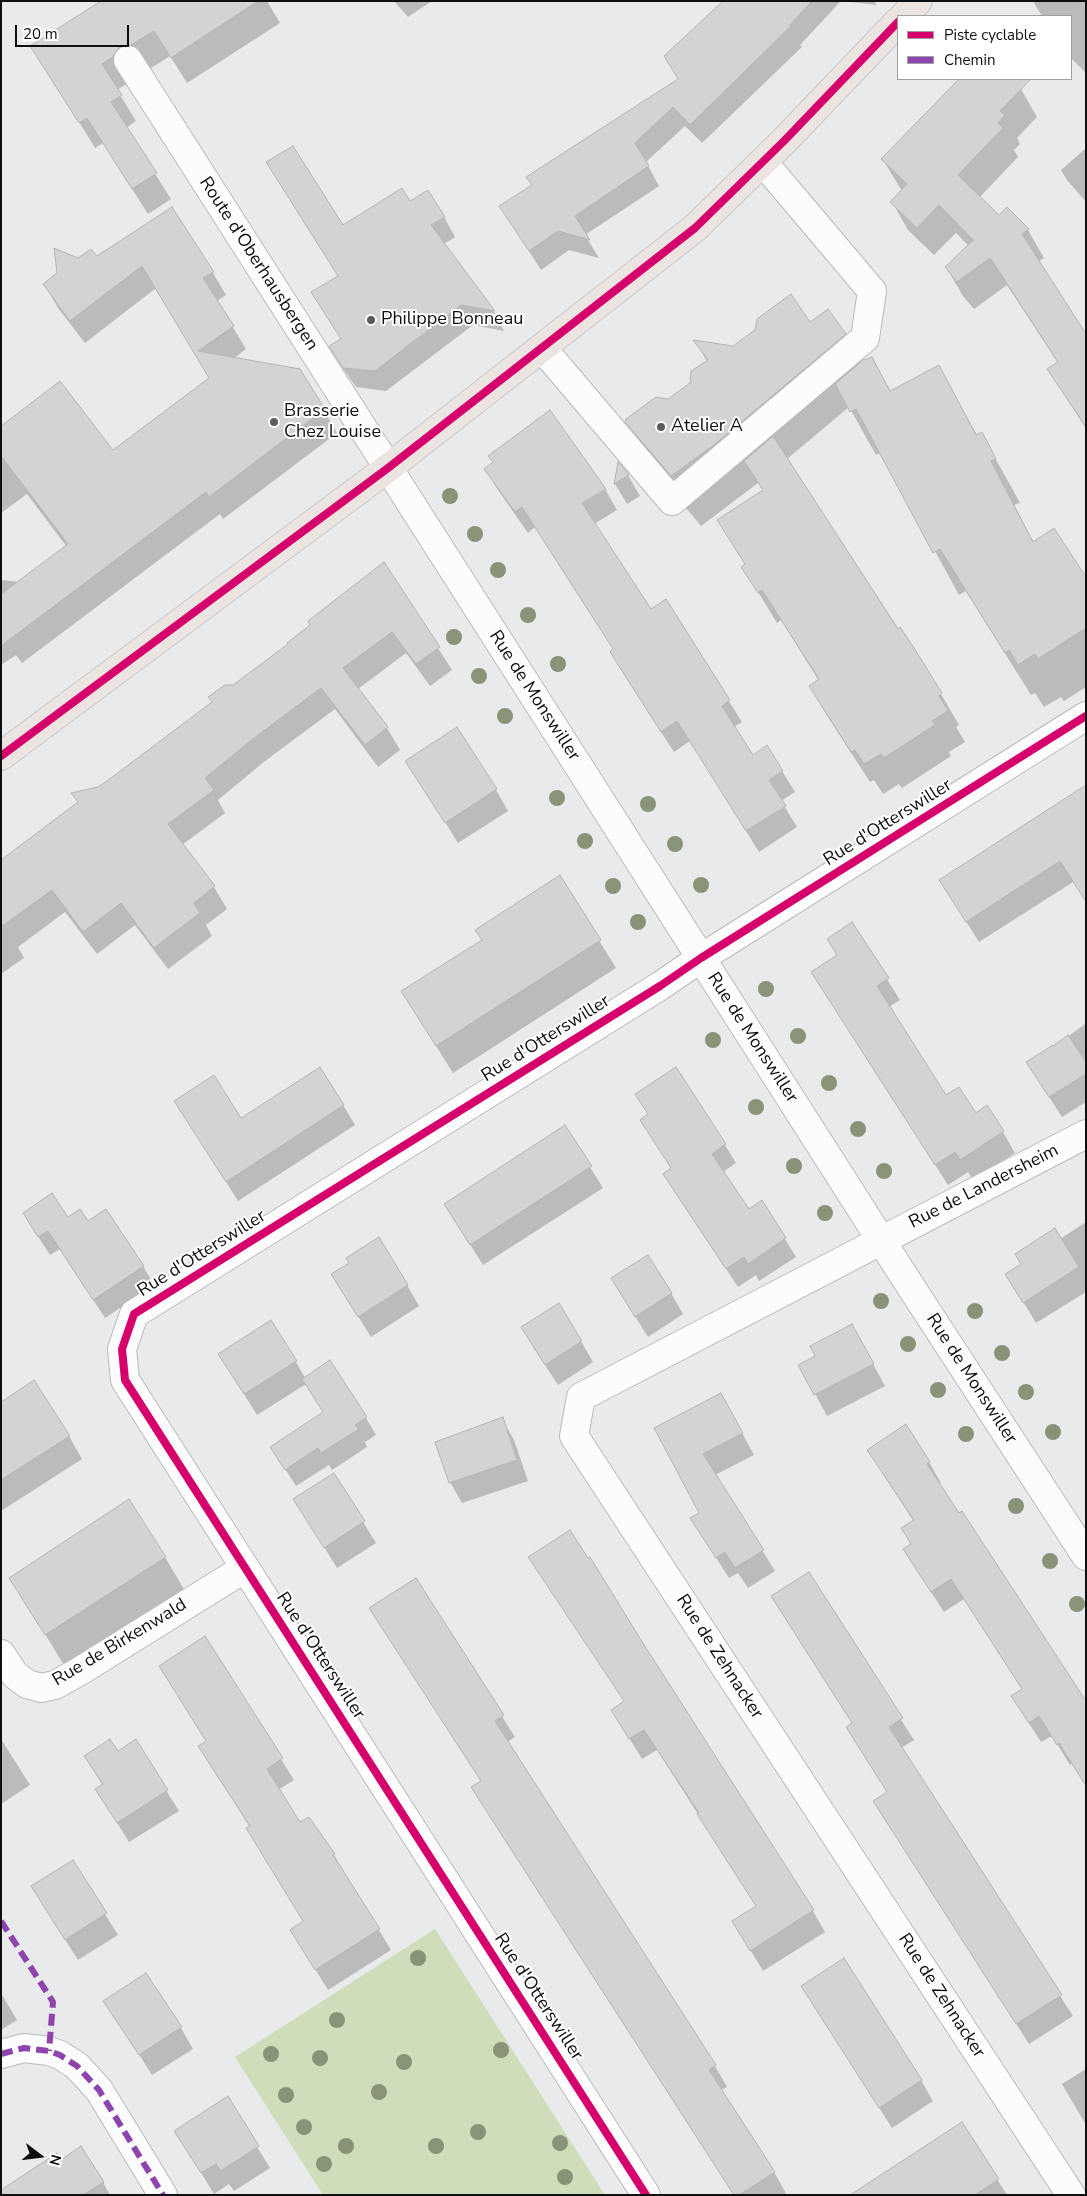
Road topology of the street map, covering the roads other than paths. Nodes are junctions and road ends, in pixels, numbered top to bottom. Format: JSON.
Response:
{"nodes":[{"id":1,"x":918,"y":1,"type":"edge"},
{"id":2,"x":905,"y":15,"type":"edge"},
{"id":3,"x":897,"y":23,"type":"edge"},
{"id":4,"x":128,"y":60,"type":"dead end"},
{"id":5,"x":763,"y":162,"type":"junction"},
{"id":6,"x":542,"y":348,"type":"junction"},
{"id":7,"x":388,"y":468,"type":"junction"},
{"id":8,"x":1086,"y":716,"type":"edge"},
{"id":9,"x":1,"y":756,"type":"edge"},
{"id":10,"x":701,"y":958,"type":"junction"},
{"id":11,"x":1086,"y":1134,"type":"edge"},
{"id":12,"x":881,"y":1240,"type":"junction"},
{"id":13,"x":1086,"y":1556,"type":"edge"},
{"id":14,"x":245,"y":1568,"type":"junction"},
{"id":15,"x":1,"y":1654,"type":"edge"},
{"id":16,"x":1,"y":2054,"type":"edge"},
{"id":17,"x":163,"y":2195,"type":"edge"},
{"id":18,"x":646,"y":2195,"type":"edge"},
{"id":19,"x":1071,"y":2195,"type":"edge"}],
"edges":[{"from":1,"to":2,"type":"main road"},
{"from":3,"to":5,"type":"main road"},
{"from":4,"to":7,"type":"street","name":"Route d'Oberhausbergen"},
{"from":5,"to":6,"type":"main road"},
{"from":5,"to":6,"type":"street"},
{"from":6,"to":7,"type":"main road"},
{"from":7,"to":9,"type":"main road"},
{"from":7,"to":10,"type":"street","name":"Rue de Monswiller"},
{"from":8,"to":10,"type":"street","name":"Rue d'Otterswiller"},
{"from":10,"to":12,"type":"street","name":"Rue de Monswiller"},
{"from":10,"to":14,"type":"street","name":"Rue d'Otterswiller"},
{"from":11,"to":12,"type":"street","name":"Rue de Landersheim"},
{"from":12,"to":13,"type":"street","name":"Rue de Monswiller"},
{"from":12,"to":19,"type":"street","name":"Rue de Zehnacker"},
{"from":14,"to":15,"type":"street","name":"Rue de Birkenwald"},
{"from":14,"to":18,"type":"street","name":"Rue d'Otterswiller"},
{"from":16,"to":17,"type":"street"}]}
